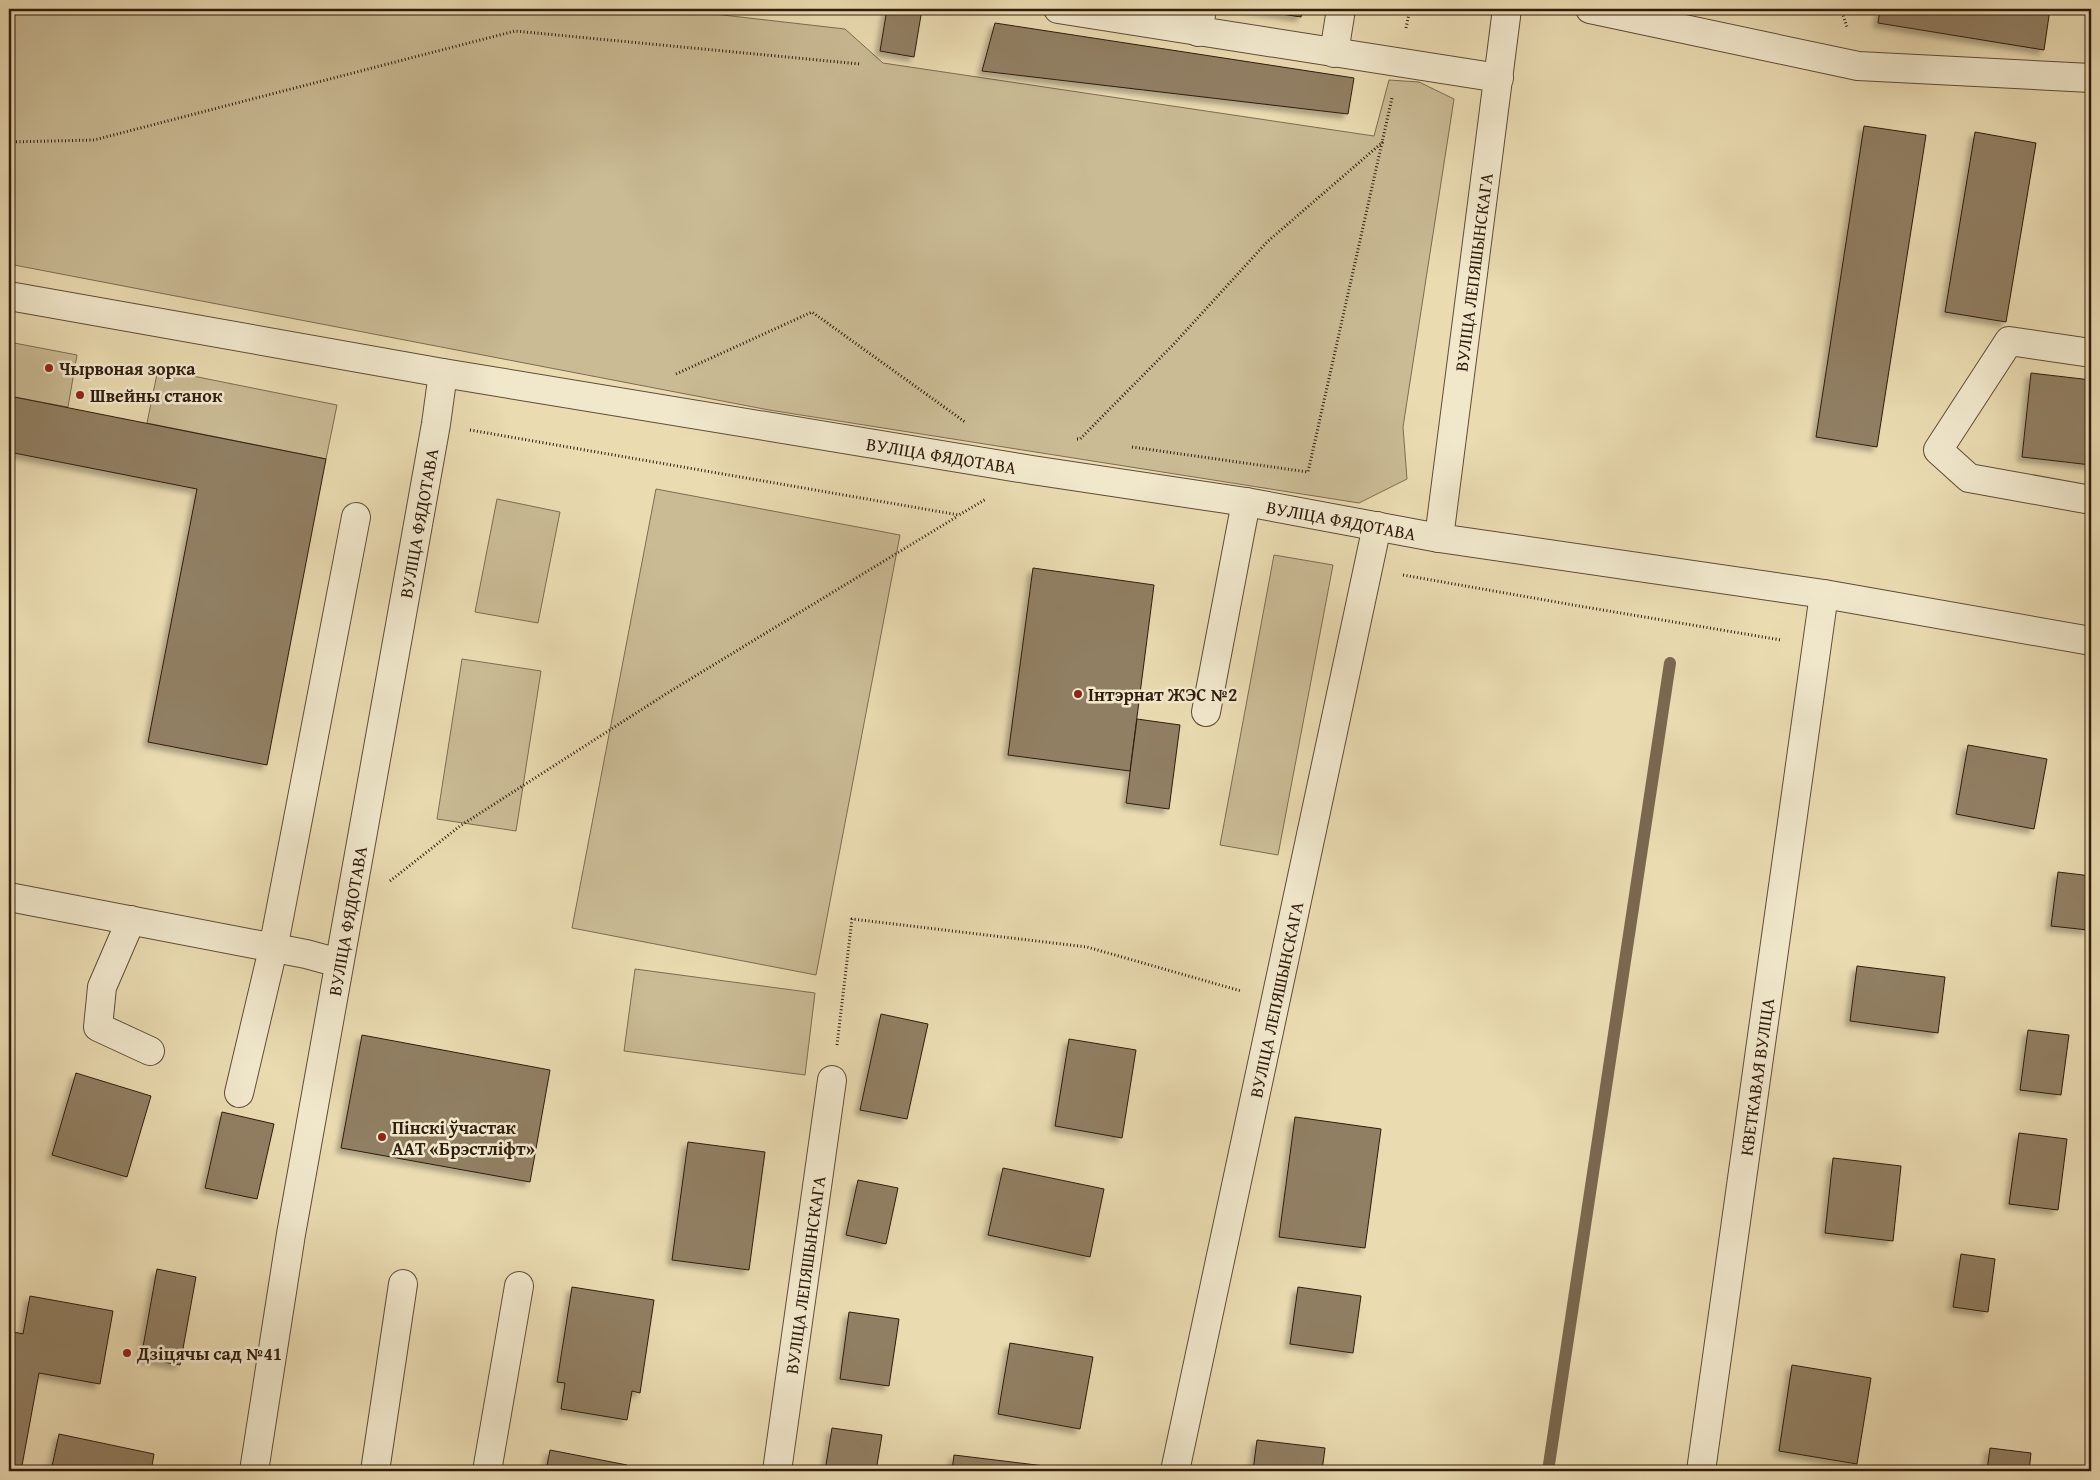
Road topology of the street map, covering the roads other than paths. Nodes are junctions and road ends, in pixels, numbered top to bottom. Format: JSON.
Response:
{"nodes":[{"id":1,"x":1066,"y":9,"type":"edge"},
{"id":2,"x":1341,"y":9,"type":"edge"},
{"id":3,"x":1507,"y":9,"type":"edge"},
{"id":4,"x":1590,"y":9,"type":"edge"},
{"id":5,"x":1200,"y":20,"type":"edge"},
{"id":6,"x":1334,"y":53,"type":"junction"},
{"id":7,"x":1499,"y":78,"type":"junction"},
{"id":8,"x":2091,"y":78,"type":"edge"},
{"id":9,"x":9,"y":296,"type":"edge"},
{"id":10,"x":2091,"y":354,"type":"edge"},
{"id":11,"x":443,"y":373,"type":"junction"},
{"id":12,"x":2091,"y":500,"type":"edge"},
{"id":13,"x":1246,"y":502,"type":"junction"},
{"id":14,"x":356,"y":517,"type":"dead end"},
{"id":15,"x":1377,"y":526,"type":"junction"},
{"id":16,"x":1439,"y":538,"type":"junction"},
{"id":17,"x":1824,"y":594,"type":"junction"},
{"id":18,"x":2091,"y":641,"type":"edge"},
{"id":19,"x":1206,"y":712,"type":"dead end"},
{"id":20,"x":9,"y":897,"type":"edge"},
{"id":21,"x":131,"y":920,"type":"junction"},
{"id":22,"x":273,"y":949,"type":"junction"},
{"id":23,"x":339,"y":963,"type":"junction"},
{"id":24,"x":150,"y":1051,"type":"dead end"},
{"id":25,"x":832,"y":1080,"type":"road end"},
{"id":26,"x":239,"y":1093,"type":"dead end"},
{"id":27,"x":403,"y":1284,"type":"dead end"},
{"id":28,"x":519,"y":1286,"type":"dead end"},
{"id":29,"x":254,"y":1471,"type":"edge"},
{"id":30,"x":375,"y":1471,"type":"edge"},
{"id":31,"x":487,"y":1471,"type":"edge"},
{"id":32,"x":778,"y":1471,"type":"edge"},
{"id":33,"x":1175,"y":1471,"type":"edge"},
{"id":34,"x":1701,"y":1471,"type":"edge"}],
"edges":[{"from":1,"to":5,"type":"street"},
{"from":2,"to":6,"type":"street"},
{"from":3,"to":7,"type":"street","name":"ВУЛІЦА ЛЕПЯШЫНСКАГА"},
{"from":4,"to":8,"type":"street"},
{"from":5,"to":6,"type":"street"},
{"from":6,"to":7,"type":"street"},
{"from":7,"to":16,"type":"street","name":"ВУЛІЦА ЛЕПЯШЫНСКАГА"},
{"from":9,"to":11,"type":"street","name":"ВУЛІЦА ФЯДОТАВА"},
{"from":10,"to":12,"type":"street"},
{"from":11,"to":13,"type":"street","name":"ВУЛІЦА ФЯДОТАВА"},
{"from":11,"to":23,"type":"street","name":"ВУЛІЦА ФЯДОТАВА"},
{"from":13,"to":15,"type":"street","name":"ВУЛІЦА ФЯДОТАВА"},
{"from":13,"to":19,"type":"street"},
{"from":14,"to":22,"type":"street"},
{"from":15,"to":16,"type":"street","name":"ВУЛІЦА ФЯДОТАВА"},
{"from":15,"to":33,"type":"street","name":"ВУЛІЦА ЛЕПЯШЫНСКАГА"},
{"from":16,"to":17,"type":"street","name":"ВУЛІЦА ФЯДОТАВА"},
{"from":17,"to":18,"type":"street","name":"ВУЛІЦА ФЯДОТАВА"},
{"from":17,"to":34,"type":"street","name":"КВЕТКАВАЯ ВУЛІЦА"},
{"from":20,"to":21,"type":"street"},
{"from":21,"to":22,"type":"street"},
{"from":21,"to":24,"type":"street"},
{"from":22,"to":23,"type":"street"},
{"from":22,"to":26,"type":"street"},
{"from":23,"to":29,"type":"street","name":"ВУЛІЦА ФЯДОТАВА"},
{"from":25,"to":32,"type":"street","name":"ВУЛІЦА ЛЕПЯШЫНСКАГА"},
{"from":27,"to":30,"type":"street"},
{"from":28,"to":31,"type":"street"}]}
